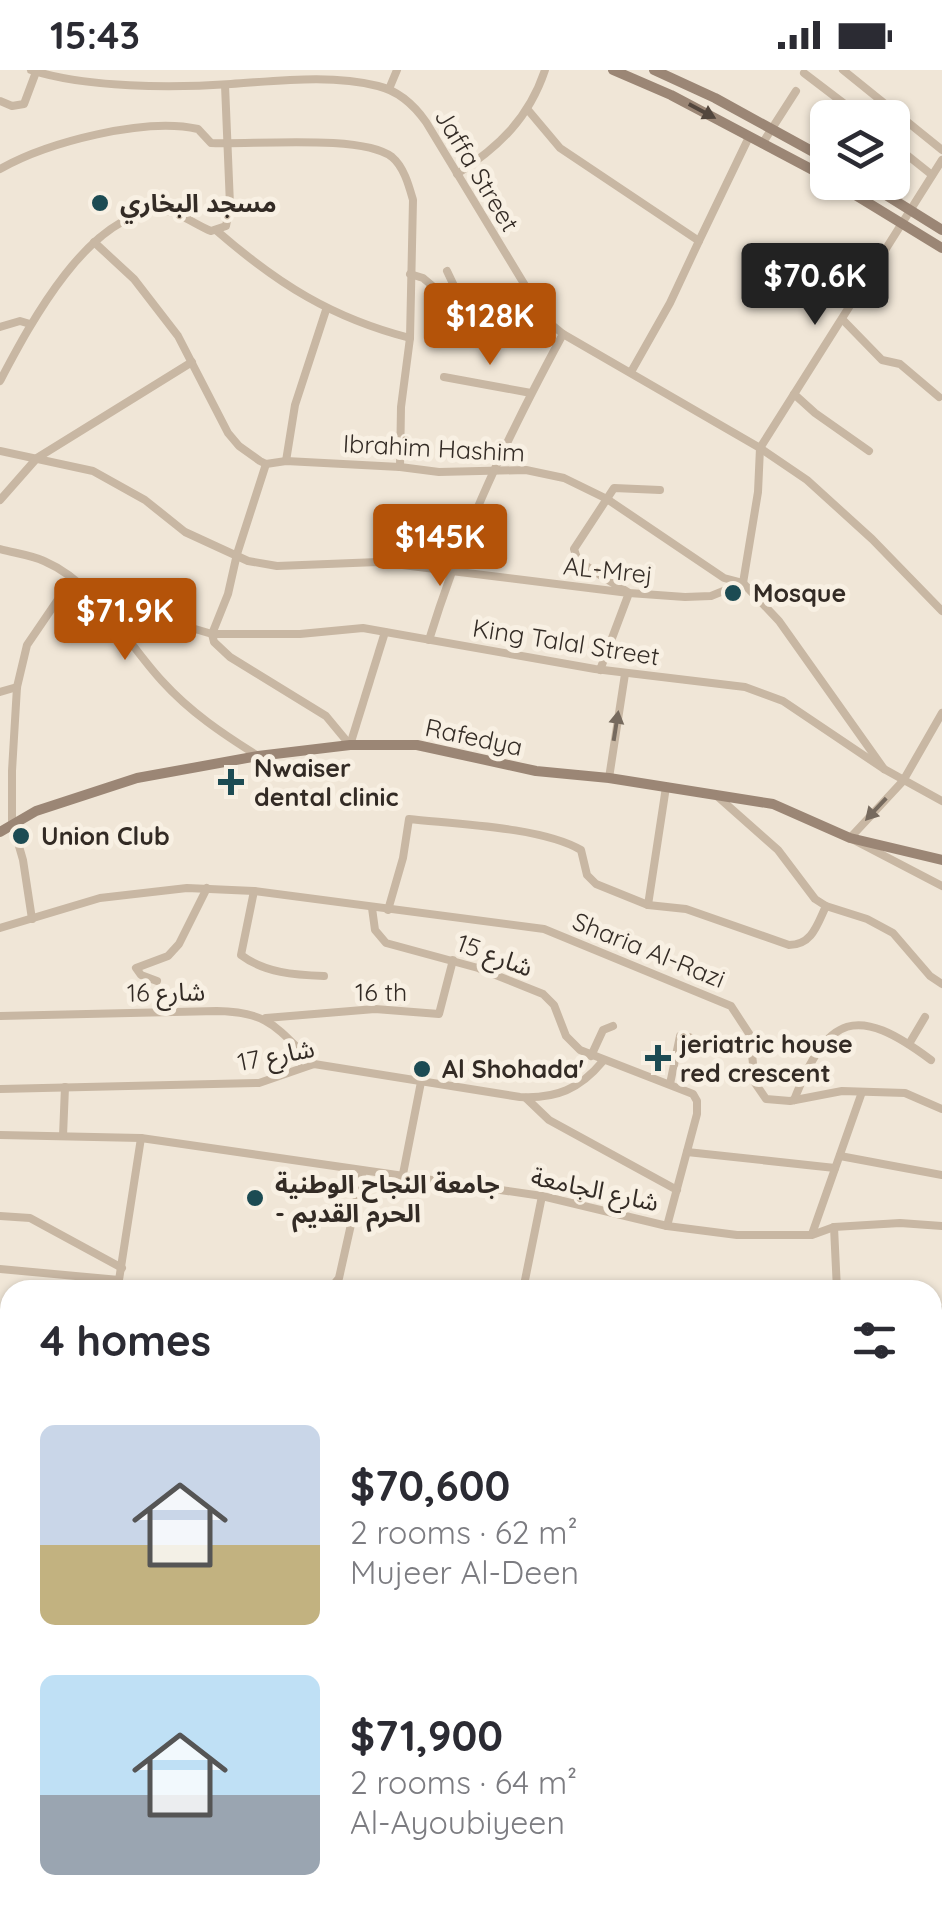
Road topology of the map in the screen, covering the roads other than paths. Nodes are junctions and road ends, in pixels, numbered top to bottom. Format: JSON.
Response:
{"nodes":[{"id":1,"x":76,"y":70,"type":"edge"},
{"id":2,"x":263,"y":70,"type":"edge"},
{"id":3,"x":398,"y":70,"type":"edge"},
{"id":4,"x":545,"y":70,"type":"edge"},
{"id":5,"x":614,"y":70,"type":"edge"},
{"id":6,"x":654,"y":70,"type":"edge"},
{"id":7,"x":843,"y":70,"type":"edge"},
{"id":8,"x":34,"y":71,"type":"edge"},
{"id":9,"x":804,"y":73,"type":"dead end"},
{"id":10,"x":675,"y":75,"type":"edge"},
{"id":11,"x":74,"y":82,"type":"junction"},
{"id":12,"x":264,"y":82,"type":"junction"},
{"id":13,"x":225,"y":85,"type":"junction"},
{"id":14,"x":389,"y":90,"type":"junction"},
{"id":15,"x":796,"y":91,"type":"dead end"},
{"id":16,"x":839,"y":100,"type":"edge"},
{"id":17,"x":0,"y":101,"type":"edge"},
{"id":18,"x":528,"y":110,"type":"junction"},
{"id":19,"x":771,"y":128,"type":"junction"},
{"id":20,"x":750,"y":137,"type":"junction"},
{"id":21,"x":227,"y":144,"type":"junction"},
{"id":22,"x":762,"y":144,"type":"junction"},
{"id":23,"x":810,"y":150,"type":"edge"},
{"id":24,"x":942,"y":150,"type":"edge"},
{"id":25,"x":910,"y":157,"type":"edge"},
{"id":26,"x":942,"y":160,"type":"edge"},
{"id":27,"x":0,"y":168,"type":"edge"},
{"id":28,"x":810,"y":169,"type":"edge"},
{"id":29,"x":457,"y":174,"type":"junction"},
{"id":30,"x":932,"y":175,"type":"junction"},
{"id":31,"x":862,"y":200,"type":"edge"},
{"id":32,"x":894,"y":200,"type":"edge"},
{"id":33,"x":908,"y":209,"type":"junction"},
{"id":34,"x":899,"y":224,"type":"junction"},
{"id":35,"x":942,"y":230,"type":"edge"},
{"id":36,"x":217,"y":231,"type":"junction"},
{"id":37,"x":699,"y":241,"type":"junction"},
{"id":38,"x":94,"y":242,"type":"junction"},
{"id":39,"x":942,"y":248,"type":"edge"},
{"id":40,"x":447,"y":271,"type":"dead end"},
{"id":41,"x":410,"y":274,"type":"junction"},
{"id":42,"x":326,"y":310,"type":"junction"},
{"id":43,"x":843,"y":320,"type":"junction"},
{"id":44,"x":30,"y":324,"type":"junction"},
{"id":45,"x":0,"y":327,"type":"edge"},
{"id":46,"x":563,"y":334,"type":"junction"},
{"id":47,"x":410,"y":338,"type":"junction"},
{"id":48,"x":192,"y":362,"type":"junction"},
{"id":49,"x":631,"y":372,"type":"junction"},
{"id":50,"x":444,"y":377,"type":"dead end"},
{"id":51,"x":0,"y":381,"type":"edge"},
{"id":52,"x":531,"y":394,"type":"junction"},
{"id":53,"x":794,"y":394,"type":"junction"},
{"id":54,"x":940,"y":397,"type":"dead end"},
{"id":55,"x":760,"y":448,"type":"junction"},
{"id":56,"x":0,"y":451,"type":"edge"},
{"id":57,"x":868,"y":451,"type":"dead end"},
{"id":58,"x":37,"y":458,"type":"junction"},
{"id":59,"x":286,"y":461,"type":"junction"},
{"id":60,"x":266,"y":464,"type":"junction"},
{"id":61,"x":400,"y":467,"type":"junction"},
{"id":62,"x":491,"y":471,"type":"junction"},
{"id":63,"x":660,"y":490,"type":"dead end"},
{"id":64,"x":606,"y":499,"type":"junction"},
{"id":65,"x":0,"y":500,"type":"edge"},
{"id":66,"x":0,"y":549,"type":"edge"},
{"id":67,"x":237,"y":554,"type":"junction"},
{"id":68,"x":450,"y":571,"type":"junction"},
{"id":69,"x":72,"y":579,"type":"junction"},
{"id":70,"x":742,"y":582,"type":"junction"},
{"id":71,"x":629,"y":594,"type":"junction"},
{"id":72,"x":97,"y":600,"type":"junction"},
{"id":73,"x":942,"y":611,"type":"edge"},
{"id":74,"x":385,"y":632,"type":"junction"},
{"id":75,"x":212,"y":634,"type":"junction"},
{"id":76,"x":429,"y":640,"type":"junction"},
{"id":77,"x":600,"y":670,"type":"junction"},
{"id":78,"x":625,"y":674,"type":"junction"},
{"id":79,"x":17,"y":687,"type":"junction"},
{"id":80,"x":0,"y":692,"type":"edge"},
{"id":81,"x":942,"y":713,"type":"edge"},
{"id":82,"x":350,"y":745,"type":"junction"},
{"id":83,"x":258,"y":756,"type":"junction"},
{"id":84,"x":884,"y":769,"type":"junction"},
{"id":85,"x":609,"y":778,"type":"junction"},
{"id":86,"x":903,"y":781,"type":"junction"},
{"id":87,"x":666,"y":786,"type":"junction"},
{"id":88,"x":714,"y":794,"type":"junction"},
{"id":89,"x":942,"y":801,"type":"edge"},
{"id":90,"x":6,"y":823,"type":"edge"},
{"id":91,"x":0,"y":832,"type":"edge"},
{"id":92,"x":850,"y":838,"type":"junction"},
{"id":93,"x":942,"y":860,"type":"edge"},
{"id":94,"x":942,"y":886,"type":"edge"},
{"id":95,"x":207,"y":888,"type":"junction"},
{"id":96,"x":254,"y":891,"type":"junction"},
{"id":97,"x":648,"y":904,"type":"junction"},
{"id":98,"x":826,"y":906,"type":"junction"},
{"id":99,"x":372,"y":908,"type":"junction"},
{"id":100,"x":388,"y":910,"type":"junction"},
{"id":101,"x":32,"y":919,"type":"junction"},
{"id":102,"x":0,"y":928,"type":"edge"},
{"id":103,"x":453,"y":960,"type":"junction"},
{"id":104,"x":324,"y":976,"type":"dead end"},
{"id":105,"x":158,"y":981,"type":"dead end"},
{"id":106,"x":942,"y":984,"type":"edge"},
{"id":107,"x":0,"y":1016,"type":"edge"},
{"id":108,"x":925,"y":1017,"type":"dead end"},
{"id":109,"x":266,"y":1018,"type":"junction"},
{"id":110,"x":613,"y":1026,"type":"dead end"},
{"id":111,"x":689,"y":1037,"type":"dead end"},
{"id":112,"x":909,"y":1044,"type":"junction"},
{"id":113,"x":591,"y":1056,"type":"junction"},
{"id":114,"x":931,"y":1060,"type":"dead end"},
{"id":115,"x":603,"y":1061,"type":"junction"},
{"id":116,"x":314,"y":1064,"type":"junction"},
{"id":117,"x":422,"y":1082,"type":"junction"},
{"id":118,"x":670,"y":1084,"type":"junction"},
{"id":119,"x":65,"y":1087,"type":"junction"},
{"id":120,"x":0,"y":1088,"type":"edge"},
{"id":121,"x":862,"y":1092,"type":"junction"},
{"id":122,"x":526,"y":1098,"type":"junction"},
{"id":123,"x":794,"y":1100,"type":"junction"},
{"id":124,"x":942,"y":1109,"type":"edge"},
{"id":125,"x":0,"y":1135,"type":"edge"},
{"id":126,"x":64,"y":1136,"type":"junction"},
{"id":127,"x":141,"y":1138,"type":"junction"},
{"id":128,"x":687,"y":1152,"type":"junction"},
{"id":129,"x":840,"y":1156,"type":"junction"},
{"id":130,"x":835,"y":1168,"type":"junction"},
{"id":131,"x":362,"y":1171,"type":"junction"},
{"id":132,"x":403,"y":1174,"type":"junction"},
{"id":133,"x":942,"y":1175,"type":"edge"},
{"id":134,"x":677,"y":1190,"type":"junction"},
{"id":135,"x":542,"y":1196,"type":"junction"},
{"id":136,"x":0,"y":1216,"type":"edge"},
{"id":137,"x":667,"y":1226,"type":"junction"},
{"id":138,"x":942,"y":1226,"type":"edge"},
{"id":139,"x":834,"y":1227,"type":"junction"},
{"id":140,"x":812,"y":1235,"type":"junction"},
{"id":141,"x":122,"y":1268,"type":"junction"},
{"id":142,"x":0,"y":1269,"type":"edge"},
{"id":143,"x":337,"y":1280,"type":"edge"},
{"id":144,"x":524,"y":1280,"type":"edge"},
{"id":145,"x":837,"y":1280,"type":"edge"}],
"edges":[{"from":1,"to":11,"type":"street"},
{"from":2,"to":12,"type":"street"},
{"from":3,"to":14,"type":"street"},
{"from":4,"to":18,"type":"street"},
{"from":5,"to":20,"type":"main road","one_way":true},
{"from":6,"to":10,"type":"main road"},
{"from":7,"to":24,"type":"street"},
{"from":8,"to":11,"type":"street"},
{"from":8,"to":17,"type":"street"},
{"from":9,"to":16,"type":"street"},
{"from":10,"to":19,"type":"main road"},
{"from":11,"to":13,"type":"street"},
{"from":12,"to":13,"type":"street"},
{"from":12,"to":14,"type":"street"},
{"from":13,"to":21,"type":"street"},
{"from":14,"to":29,"type":"street","name":"Jaffa Street"},
{"from":15,"to":19,"type":"street"},
{"from":18,"to":29,"type":"street"},
{"from":18,"to":37,"type":"street"},
{"from":19,"to":22,"type":"street"},
{"from":19,"to":23,"type":"main road"},
{"from":20,"to":22,"type":"main road"},
{"from":20,"to":37,"type":"street"},
{"from":21,"to":27,"type":"street"},
{"from":21,"to":36,"type":"street"},
{"from":21,"to":41,"type":"street"},
{"from":22,"to":28,"type":"main road"},
{"from":25,"to":30,"type":"street"},
{"from":26,"to":30,"type":"street"},
{"from":29,"to":46,"type":"street","name":"Jaffa Street"},
{"from":30,"to":33,"type":"street"},
{"from":31,"to":34,"type":"main road"},
{"from":32,"to":33,"type":"main road"},
{"from":33,"to":34,"type":"street"},
{"from":33,"to":35,"type":"main road"},
{"from":34,"to":39,"type":"main road"},
{"from":34,"to":43,"type":"street"},
{"from":36,"to":38,"type":"street"},
{"from":36,"to":42,"type":"street"},
{"from":37,"to":49,"type":"street"},
{"from":38,"to":44,"type":"street"},
{"from":38,"to":48,"type":"street"},
{"from":40,"to":41,"type":"street"},
{"from":41,"to":47,"type":"street"},
{"from":42,"to":47,"type":"street"},
{"from":42,"to":59,"type":"street"},
{"from":43,"to":53,"type":"street"},
{"from":43,"to":54,"type":"street"},
{"from":44,"to":45,"type":"street"},
{"from":44,"to":51,"type":"street"},
{"from":46,"to":49,"type":"street","name":"Jaffa Street"},
{"from":46,"to":52,"type":"street"},
{"from":47,"to":61,"type":"street"},
{"from":48,"to":58,"type":"street"},
{"from":48,"to":60,"type":"street"},
{"from":49,"to":55,"type":"street","name":"Jaffa Street"},
{"from":50,"to":52,"type":"street"},
{"from":52,"to":62,"type":"street"},
{"from":53,"to":55,"type":"street"},
{"from":53,"to":57,"type":"street"},
{"from":55,"to":70,"type":"street"},
{"from":55,"to":73,"type":"street","name":"Jaffa Street"},
{"from":56,"to":58,"type":"street","name":"AL-Mrej"},
{"from":58,"to":65,"type":"street"},
{"from":58,"to":67,"type":"street","name":"AL-Mrej"},
{"from":59,"to":60,"type":"street","name":"Ibrahim Hashim"},
{"from":59,"to":61,"type":"street","name":"Ibrahim Hashim"},
{"from":60,"to":67,"type":"street"},
{"from":61,"to":62,"type":"street","name":"Ibrahim Hashim"},
{"from":62,"to":64,"type":"street","name":"Ibrahim Hashim"},
{"from":62,"to":68,"type":"street"},
{"from":63,"to":64,"type":"street"},
{"from":64,"to":70,"type":"street","name":"Ibrahim Hashim"},
{"from":64,"to":71,"type":"street"},
{"from":66,"to":69,"type":"street"},
{"from":67,"to":68,"type":"street","name":"AL-Mrej"},
{"from":67,"to":75,"type":"street"},
{"from":68,"to":71,"type":"street","name":"AL-Mrej"},
{"from":68,"to":76,"type":"street"},
{"from":69,"to":72,"type":"street"},
{"from":69,"to":79,"type":"street"},
{"from":70,"to":71,"type":"street","name":"AL-Mrej"},
{"from":70,"to":84,"type":"street","name":"Ibrahim Hashim"},
{"from":71,"to":77,"type":"street"},
{"from":72,"to":75,"type":"street","name":"King Talal Street"},
{"from":72,"to":83,"type":"street"},
{"from":74,"to":75,"type":"street","name":"King Talal Street"},
{"from":74,"to":76,"type":"street","name":"King Talal Street"},
{"from":74,"to":82,"type":"street"},
{"from":75,"to":82,"type":"street"},
{"from":76,"to":77,"type":"street","name":"King Talal Street"},
{"from":77,"to":78,"type":"street","name":"King Talal Street"},
{"from":78,"to":84,"type":"street","name":"King Talal Street"},
{"from":85,"to":78,"type":"street","one_way":true},
{"from":79,"to":80,"type":"street"},
{"from":79,"to":90,"type":"street"},
{"from":81,"to":86,"type":"street"},
{"from":82,"to":83,"type":"main road","name":"Rafedya"},
{"from":82,"to":85,"type":"main road","name":"Rafedya"},
{"from":83,"to":90,"type":"main road","name":"Rafedya"},
{"from":84,"to":86,"type":"street","name":"King Talal Street"},
{"from":85,"to":87,"type":"main road","name":"Rafedya"},
{"from":86,"to":89,"type":"street","name":"King Talal Street"},
{"from":86,"to":92,"type":"street","one_way":true},
{"from":87,"to":88,"type":"main road","name":"Rafedya"},
{"from":87,"to":97,"type":"street"},
{"from":88,"to":92,"type":"main road","name":"Rafedya"},
{"from":88,"to":98,"type":"street"},
{"from":90,"to":91,"type":"main road","name":"Rafedya"},
{"from":90,"to":101,"type":"street"},
{"from":92,"to":93,"type":"main road","name":"Rafedya"},
{"from":92,"to":94,"type":"street"},
{"from":95,"to":96,"type":"street"},
{"from":95,"to":101,"type":"street"},
{"from":95,"to":105,"type":"street"},
{"from":96,"to":99,"type":"street"},
{"from":96,"to":104,"type":"street"},
{"from":97,"to":98,"type":"street"},
{"from":97,"to":100,"type":"street"},
{"from":98,"to":106,"type":"street"},
{"from":99,"to":100,"type":"street"},
{"from":99,"to":103,"type":"street","name":"شارع 15"},
{"from":100,"to":123,"type":"street","name":"Sharia Al-Razi"},
{"from":101,"to":102,"type":"street"},
{"from":103,"to":109,"type":"street","name":"16 th"},
{"from":103,"to":113,"type":"street","name":"شارع 15"},
{"from":107,"to":109,"type":"street","name":"شارع 16"},
{"from":108,"to":112,"type":"street"},
{"from":109,"to":116,"type":"street"},
{"from":110,"to":113,"type":"street"},
{"from":111,"to":118,"type":"street"},
{"from":112,"to":114,"type":"street"},
{"from":112,"to":123,"type":"street"},
{"from":113,"to":115,"type":"street","name":"شارع 15"},
{"from":115,"to":118,"type":"street","name":"شارع 15"},
{"from":115,"to":122,"type":"street","name":"شارع 17"},
{"from":116,"to":117,"type":"street","name":"شارع 17"},
{"from":116,"to":119,"type":"street","name":"شارع 17"},
{"from":117,"to":122,"type":"street","name":"شارع 17"},
{"from":117,"to":132,"type":"street"},
{"from":118,"to":128,"type":"street"},
{"from":119,"to":120,"type":"street","name":"شارع 17"},
{"from":119,"to":126,"type":"street"},
{"from":121,"to":123,"type":"street"},
{"from":121,"to":124,"type":"street"},
{"from":121,"to":129,"type":"street"},
{"from":122,"to":134,"type":"street"},
{"from":125,"to":126,"type":"street","name":"شارع الجامعة"},
{"from":126,"to":127,"type":"street","name":"شارع الجامعة"},
{"from":127,"to":131,"type":"street","name":"شارع الجامعة"},
{"from":127,"to":141,"type":"street"},
{"from":128,"to":130,"type":"street"},
{"from":128,"to":134,"type":"street"},
{"from":129,"to":130,"type":"street"},
{"from":129,"to":133,"type":"street"},
{"from":130,"to":140,"type":"street"},
{"from":131,"to":132,"type":"street","name":"شارع الجامعة"},
{"from":131,"to":143,"type":"street"},
{"from":132,"to":135,"type":"street","name":"شارع الجامعة"},
{"from":134,"to":137,"type":"street"},
{"from":135,"to":137,"type":"street","name":"شارع الجامعة"},
{"from":135,"to":144,"type":"street"},
{"from":136,"to":141,"type":"street"},
{"from":137,"to":140,"type":"street","name":"شارع الجامعة"},
{"from":138,"to":139,"type":"street","name":"شارع الجامعة"},
{"from":139,"to":140,"type":"street","name":"شارع الجامعة"},
{"from":139,"to":145,"type":"street"},
{"from":141,"to":142,"type":"street"}]}
